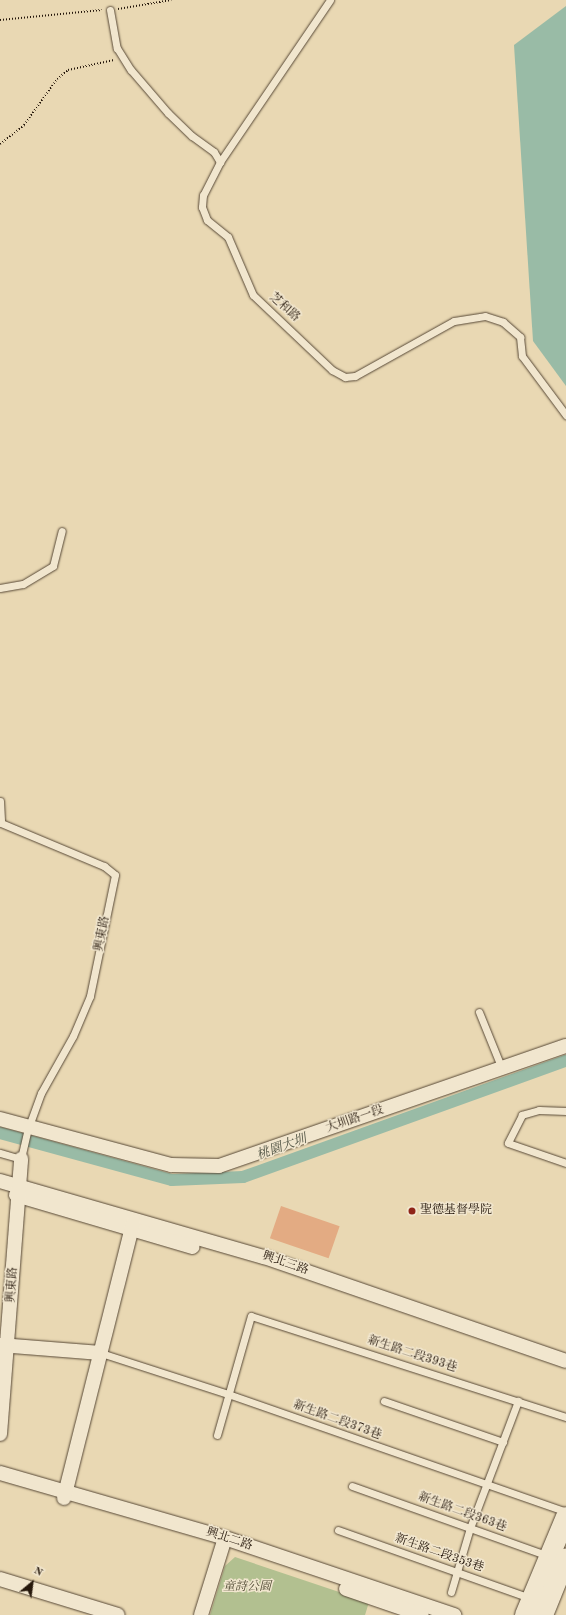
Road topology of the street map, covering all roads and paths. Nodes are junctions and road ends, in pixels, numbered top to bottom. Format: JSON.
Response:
{"nodes":[{"id":1,"x":171,"y":0,"type":"edge"},
{"id":2,"x":330,"y":0,"type":"edge"},
{"id":3,"x":110,"y":10,"type":"junction"},
{"id":4,"x":0,"y":20,"type":"edge"},
{"id":5,"x":123,"y":58,"type":"junction"},
{"id":6,"x":0,"y":144,"type":"edge"},
{"id":7,"x":220,"y":162,"type":"junction"},
{"id":8,"x":566,"y":415,"type":"edge"},
{"id":9,"x":62,"y":531,"type":"dead end"},
{"id":10,"x":0,"y":588,"type":"edge"},
{"id":11,"x":0,"y":801,"type":"edge"},
{"id":12,"x":479,"y":1012,"type":"dead end"},
{"id":13,"x":566,"y":1046,"type":"edge"},
{"id":14,"x":502,"y":1069,"type":"junction"},
{"id":15,"x":566,"y":1110,"type":"edge"},
{"id":16,"x":0,"y":1119,"type":"edge"},
{"id":17,"x":28,"y":1127,"type":"junction"},
{"id":18,"x":0,"y":1153,"type":"edge"},
{"id":19,"x":21,"y":1155,"type":"junction"},
{"id":20,"x":566,"y":1162,"type":"edge"},
{"id":21,"x":0,"y":1181,"type":"edge"},
{"id":22,"x":0,"y":1191,"type":"edge"},
{"id":23,"x":20,"y":1192,"type":"junction"},
{"id":24,"x":133,"y":1226,"type":"junction"},
{"id":25,"x":4,"y":1345,"type":"edge"},
{"id":26,"x":101,"y":1353,"type":"junction"},
{"id":27,"x":566,"y":1361,"type":"edge"},
{"id":28,"x":566,"y":1370,"type":"edge"},
{"id":29,"x":228,"y":1394,"type":"junction"},
{"id":30,"x":518,"y":1400,"type":"junction"},
{"id":31,"x":384,"y":1401,"type":"dead end"},
{"id":32,"x":566,"y":1417,"type":"edge"},
{"id":33,"x":0,"y":1434,"type":"edge"},
{"id":34,"x":217,"y":1435,"type":"dead end"},
{"id":35,"x":503,"y":1442,"type":"junction"},
{"id":36,"x":0,"y":1473,"type":"edge"},
{"id":37,"x":0,"y":1482,"type":"edge"},
{"id":38,"x":352,"y":1486,"type":"dead end"},
{"id":39,"x":488,"y":1486,"type":"junction"},
{"id":40,"x":65,"y":1495,"type":"junction"},
{"id":41,"x":566,"y":1512,"type":"edge"},
{"id":42,"x":566,"y":1517,"type":"edge"},
{"id":43,"x":470,"y":1528,"type":"junction"},
{"id":44,"x":338,"y":1530,"type":"dead end"},
{"id":45,"x":224,"y":1542,"type":"junction"},
{"id":46,"x":560,"y":1559,"type":"edge"},
{"id":47,"x":456,"y":1571,"type":"junction"},
{"id":48,"x":0,"y":1579,"type":"edge"},
{"id":49,"x":451,"y":1592,"type":"dead end"},
{"id":50,"x":529,"y":1607,"type":"edge"},
{"id":51,"x":118,"y":1615,"type":"edge"},
{"id":52,"x":201,"y":1615,"type":"edge"},
{"id":53,"x":422,"y":1615,"type":"edge"},
{"id":54,"x":454,"y":1615,"type":"edge"},
{"id":55,"x":543,"y":1615,"type":"edge"}],
"edges":[{"from":1,"to":3,"type":"path"},
{"from":2,"to":7,"type":"lane","name":"芝和路"},
{"from":3,"to":4,"type":"path"},
{"from":3,"to":5,"type":"lane"},
{"from":5,"to":6,"type":"path"},
{"from":5,"to":7,"type":"lane"},
{"from":7,"to":8,"type":"lane","name":"芝和路"},
{"from":9,"to":10,"type":"lane"},
{"from":11,"to":17,"type":"lane","name":"興東路"},
{"from":12,"to":14,"type":"lane"},
{"from":13,"to":14,"type":"street","name":"大圳路一段"},
{"from":14,"to":17,"type":"street","name":"大圳路一段"},
{"from":15,"to":20,"type":"lane"},
{"from":16,"to":17,"type":"street","name":"大圳路一段"},
{"from":17,"to":19,"type":"lane"},
{"from":18,"to":19,"type":"lane"},
{"from":19,"to":23,"type":"street","name":"興東路"},
{"from":21,"to":23,"type":"street"},
{"from":22,"to":23,"type":"street"},
{"from":23,"to":24,"type":"street"},
{"from":23,"to":25,"type":"street","name":"興東路"},
{"from":24,"to":26,"type":"street"},
{"from":24,"to":27,"type":"street","name":"興北三路"},
{"from":24,"to":28,"type":"street"},
{"from":25,"to":26,"type":"street"},
{"from":25,"to":33,"type":"street","name":"興東路"},
{"from":26,"to":29,"type":"lane","name":"新生路二段373巷"},
{"from":26,"to":40,"type":"street"},
{"from":29,"to":30,"type":"lane","name":"新生路二段393巷"},
{"from":29,"to":34,"type":"lane"},
{"from":29,"to":39,"type":"lane","name":"新生路二段373巷"},
{"from":30,"to":32,"type":"lane","name":"新生路二段393巷"},
{"from":30,"to":35,"type":"lane"},
{"from":31,"to":35,"type":"lane"},
{"from":35,"to":39,"type":"lane"},
{"from":36,"to":40,"type":"street","name":"興北二路"},
{"from":37,"to":40,"type":"street","name":"興北二路"},
{"from":38,"to":43,"type":"lane","name":"新生路二段363巷"},
{"from":39,"to":41,"type":"lane","name":"新生路二段373巷"},
{"from":39,"to":43,"type":"lane"},
{"from":40,"to":45,"type":"street","name":"興北二路"},
{"from":42,"to":46,"type":"main road"},
{"from":43,"to":46,"type":"lane","name":"新生路二段363巷"},
{"from":43,"to":47,"type":"lane"},
{"from":44,"to":47,"type":"lane","name":"新生路二段353巷"},
{"from":45,"to":52,"type":"street"},
{"from":45,"to":53,"type":"street","name":"興北二路"},
{"from":45,"to":54,"type":"street","name":"興北二路"},
{"from":46,"to":50,"type":"main road"},
{"from":46,"to":55,"type":"main road"},
{"from":47,"to":49,"type":"lane"},
{"from":47,"to":50,"type":"lane","name":"新生路二段353巷"},
{"from":48,"to":51,"type":"street"}]}
